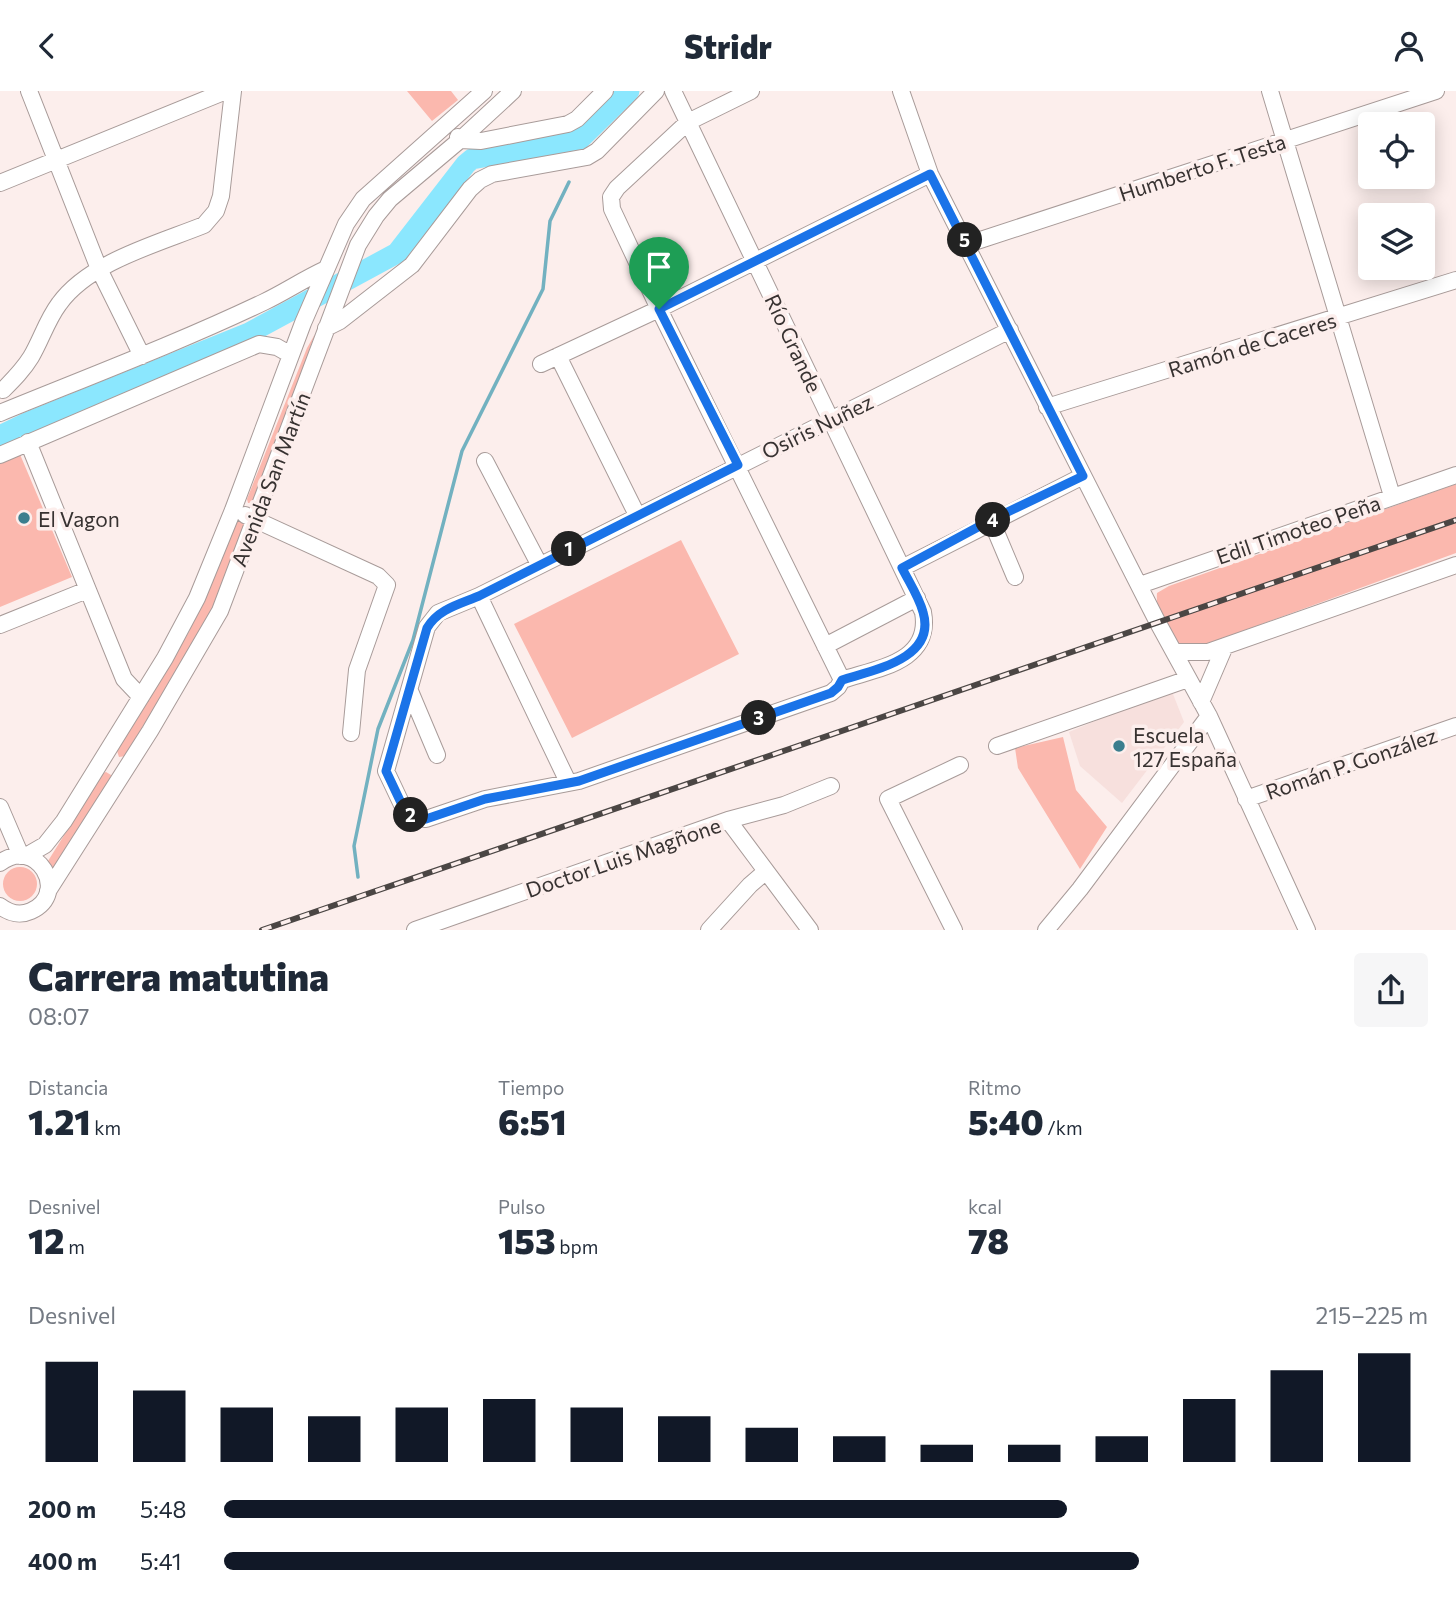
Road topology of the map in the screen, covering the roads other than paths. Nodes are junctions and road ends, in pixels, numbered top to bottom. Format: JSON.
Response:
{"nodes":[{"id":1,"x":29,"y":91,"type":"edge"},
{"id":2,"x":226,"y":91,"type":"edge"},
{"id":3,"x":233,"y":91,"type":"edge"},
{"id":4,"x":513,"y":91,"type":"edge"},
{"id":5,"x":605,"y":91,"type":"edge"},
{"id":6,"x":656,"y":91,"type":"edge"},
{"id":7,"x":673,"y":91,"type":"edge"},
{"id":8,"x":751,"y":91,"type":"edge"},
{"id":9,"x":901,"y":91,"type":"edge"},
{"id":10,"x":1270,"y":91,"type":"edge"},
{"id":11,"x":1436,"y":91,"type":"edge"},
{"id":12,"x":475,"y":94,"type":"edge"},
{"id":13,"x":487,"y":115,"type":"junction"},
{"id":14,"x":688,"y":122,"type":"junction"},
{"id":15,"x":447,"y":125,"type":"junction"},
{"id":16,"x":1285,"y":139,"type":"junction"},
{"id":17,"x":460,"y":140,"type":"junction"},
{"id":18,"x":57,"y":162,"type":"junction"},
{"id":19,"x":930,"y":174,"type":"junction"},
{"id":20,"x":0,"y":183,"type":"edge"},
{"id":21,"x":968,"y":244,"type":"junction"},
{"id":22,"x":756,"y":261,"type":"junction"},
{"id":23,"x":99,"y":269,"type":"junction"},
{"id":24,"x":323,"y":276,"type":"junction"},
{"id":25,"x":1456,"y":280,"type":"edge"},
{"id":26,"x":659,"y":309,"type":"junction"},
{"id":27,"x":1339,"y":318,"type":"junction"},
{"id":28,"x":327,"y":324,"type":"junction"},
{"id":29,"x":1010,"y":330,"type":"junction"},
{"id":30,"x":291,"y":355,"type":"junction"},
{"id":31,"x":142,"y":356,"type":"junction"},
{"id":32,"x":558,"y":356,"type":"junction"},
{"id":33,"x":541,"y":364,"type":"dead end"},
{"id":34,"x":2,"y":386,"type":"edge"},
{"id":35,"x":1048,"y":407,"type":"junction"},
{"id":36,"x":6,"y":411,"type":"edge"},
{"id":37,"x":830,"y":420,"type":"junction"},
{"id":38,"x":28,"y":442,"type":"junction"},
{"id":39,"x":0,"y":455,"type":"edge"},
{"id":40,"x":485,"y":461,"type":"dead end"},
{"id":41,"x":738,"y":465,"type":"junction"},
{"id":42,"x":1456,"y":475,"type":"edge"},
{"id":43,"x":1083,"y":476,"type":"junction"},
{"id":44,"x":1392,"y":496,"type":"junction"},
{"id":45,"x":233,"y":510,"type":"junction"},
{"id":46,"x":637,"y":515,"type":"junction"},
{"id":47,"x":255,"y":519,"type":"junction"},
{"id":48,"x":991,"y":520,"type":"junction"},
{"id":49,"x":539,"y":564,"type":"junction"},
{"id":50,"x":1456,"y":565,"type":"edge"},
{"id":51,"x":902,"y":568,"type":"junction"},
{"id":52,"x":1015,"y":577,"type":"dead end"},
{"id":53,"x":1140,"y":585,"type":"junction"},
{"id":54,"x":87,"y":590,"type":"junction"},
{"id":55,"x":479,"y":596,"type":"junction"},
{"id":56,"x":917,"y":598,"type":"junction"},
{"id":57,"x":0,"y":625,"type":"edge"},
{"id":58,"x":825,"y":646,"type":"junction"},
{"id":59,"x":1225,"y":646,"type":"junction"},
{"id":60,"x":1174,"y":652,"type":"junction"},
{"id":61,"x":1188,"y":679,"type":"junction"},
{"id":62,"x":842,"y":680,"type":"junction"},
{"id":63,"x":410,"y":691,"type":"junction"},
{"id":64,"x":141,"y":697,"type":"junction"},
{"id":65,"x":1205,"y":709,"type":"junction"},
{"id":66,"x":1456,"y":726,"type":"edge"},
{"id":67,"x":351,"y":733,"type":"dead end"},
{"id":68,"x":997,"y":746,"type":"dead end"},
{"id":69,"x":437,"y":755,"type":"dead end"},
{"id":70,"x":102,"y":760,"type":"junction"},
{"id":71,"x":960,"y":765,"type":"dead end"},
{"id":72,"x":123,"y":773,"type":"junction"},
{"id":73,"x":568,"y":782,"type":"junction"},
{"id":74,"x":831,"y":786,"type":"dead end"},
{"id":75,"x":1246,"y":799,"type":"junction"},
{"id":76,"x":0,"y":807,"type":"edge"},
{"id":77,"x":729,"y":820,"type":"junction"},
{"id":78,"x":24,"y":856,"type":"junction"},
{"id":79,"x":0,"y":863,"type":"edge"},
{"id":80,"x":765,"y":872,"type":"junction"},
{"id":81,"x":48,"y":891,"type":"junction"},
{"id":82,"x":0,"y":906,"type":"edge"},
{"id":83,"x":34,"y":910,"type":"junction"},
{"id":84,"x":21,"y":930,"type":"edge"},
{"id":85,"x":415,"y":930,"type":"edge"},
{"id":86,"x":709,"y":930,"type":"edge"},
{"id":87,"x":810,"y":930,"type":"edge"},
{"id":88,"x":954,"y":930,"type":"edge"},
{"id":89,"x":1046,"y":930,"type":"edge"},
{"id":90,"x":1307,"y":930,"type":"edge"}],
"edges":[{"from":1,"to":18,"type":"street"},
{"from":2,"to":18,"type":"street"},
{"from":3,"to":23,"type":"street"},
{"from":4,"to":13,"type":"street","name":"Avenida San Martín"},
{"from":5,"to":17,"type":"street"},
{"from":6,"to":28,"type":"street"},
{"from":7,"to":14,"type":"street","name":"Río Grande"},
{"from":8,"to":14,"type":"street"},
{"from":9,"to":19,"type":"street"},
{"from":10,"to":16,"type":"street"},
{"from":11,"to":16,"type":"street","name":"Humberto F. Testa"},
{"from":12,"to":13,"type":"street"},
{"from":12,"to":15,"type":"street","name":"Avenida San Martín"},
{"from":13,"to":17,"type":"street","name":"Avenida San Martín"},
{"from":14,"to":22,"type":"street","name":"Río Grande"},
{"from":14,"to":26,"type":"street"},
{"from":15,"to":17,"type":"street"},
{"from":15,"to":24,"type":"street","name":"Avenida San Martín"},
{"from":16,"to":21,"type":"street","name":"Humberto F. Testa"},
{"from":16,"to":27,"type":"street"},
{"from":17,"to":28,"type":"street","name":"Avenida San Martín"},
{"from":18,"to":20,"type":"street"},
{"from":18,"to":23,"type":"street"},
{"from":19,"to":21,"type":"street"},
{"from":19,"to":22,"type":"street"},
{"from":21,"to":29,"type":"street"},
{"from":22,"to":26,"type":"street"},
{"from":22,"to":37,"type":"street","name":"Río Grande"},
{"from":23,"to":31,"type":"street"},
{"from":23,"to":34,"type":"street"},
{"from":24,"to":30,"type":"street","name":"Avenida San Martín"},
{"from":24,"to":31,"type":"street"},
{"from":25,"to":27,"type":"street","name":"Ramón de Caceres"},
{"from":26,"to":32,"type":"street"},
{"from":26,"to":41,"type":"street"},
{"from":27,"to":35,"type":"street","name":"Ramón de Caceres"},
{"from":27,"to":44,"type":"street"},
{"from":28,"to":47,"type":"street","name":"Avenida San Martín"},
{"from":29,"to":35,"type":"street"},
{"from":29,"to":37,"type":"street","name":"Osiris Nuñez"},
{"from":30,"to":38,"type":"street"},
{"from":30,"to":45,"type":"street","name":"Avenida San Martín"},
{"from":31,"to":36,"type":"street"},
{"from":32,"to":33,"type":"street"},
{"from":32,"to":46,"type":"street"},
{"from":34,"to":36,"type":"street"},
{"from":35,"to":43,"type":"street"},
{"from":37,"to":41,"type":"street","name":"Osiris Nuñez"},
{"from":37,"to":51,"type":"street","name":"Río Grande"},
{"from":38,"to":39,"type":"street"},
{"from":38,"to":54,"type":"street"},
{"from":40,"to":49,"type":"street"},
{"from":41,"to":46,"type":"street","name":"Osiris Nuñez"},
{"from":41,"to":58,"type":"street"},
{"from":42,"to":44,"type":"street","name":"Edil Timoteo Peña"},
{"from":43,"to":48,"type":"street"},
{"from":43,"to":53,"type":"street"},
{"from":44,"to":53,"type":"street","name":"Edil Timoteo Peña"},
{"from":45,"to":47,"type":"street"},
{"from":45,"to":64,"type":"street","name":"Avenida San Martín"},
{"from":46,"to":49,"type":"street","name":"Osiris Nuñez"},
{"from":47,"to":67,"type":"street"},
{"from":47,"to":72,"type":"street","name":"Avenida San Martín"},
{"from":48,"to":51,"type":"street"},
{"from":48,"to":52,"type":"street"},
{"from":49,"to":55,"type":"street","name":"Osiris Nuñez"},
{"from":50,"to":59,"type":"street"},
{"from":51,"to":56,"type":"street","name":"Río Grande"},
{"from":53,"to":60,"type":"street"},
{"from":54,"to":57,"type":"street"},
{"from":54,"to":64,"type":"street"},
{"from":55,"to":63,"type":"street","name":"Osiris Nuñez"},
{"from":55,"to":73,"type":"street"},
{"from":56,"to":58,"type":"street"},
{"from":56,"to":62,"type":"street","name":"Río Grande"},
{"from":58,"to":62,"type":"street"},
{"from":59,"to":60,"type":"street"},
{"from":59,"to":65,"type":"street"},
{"from":60,"to":61,"type":"street"},
{"from":61,"to":65,"type":"street"},
{"from":61,"to":68,"type":"street"},
{"from":62,"to":73,"type":"street"},
{"from":63,"to":69,"type":"street"},
{"from":63,"to":73,"type":"street","name":"Osiris Nuñez"},
{"from":64,"to":70,"type":"street","name":"Avenida San Martín"},
{"from":65,"to":75,"type":"street"},
{"from":65,"to":89,"type":"street"},
{"from":66,"to":75,"type":"street","name":"Román P. González"},
{"from":70,"to":72,"type":"street"},
{"from":70,"to":78,"type":"street","name":"Avenida San Martín"},
{"from":71,"to":88,"type":"street"},
{"from":72,"to":81,"type":"street","name":"Avenida San Martín"},
{"from":74,"to":77,"type":"street","name":"Doctor Luis Magñone"},
{"from":75,"to":90,"type":"street"},
{"from":76,"to":78,"type":"street"},
{"from":77,"to":80,"type":"street"},
{"from":77,"to":85,"type":"street","name":"Doctor Luis Magñone"},
{"from":78,"to":79,"type":"street","name":"Avenida San Martín"},
{"from":78,"to":81,"type":"street"},
{"from":80,"to":86,"type":"street"},
{"from":80,"to":87,"type":"street"},
{"from":81,"to":83,"type":"street","name":"Avenida San Martín"},
{"from":82,"to":83,"type":"street"},
{"from":83,"to":84,"type":"street","name":"Avenida San Martín"}]}
